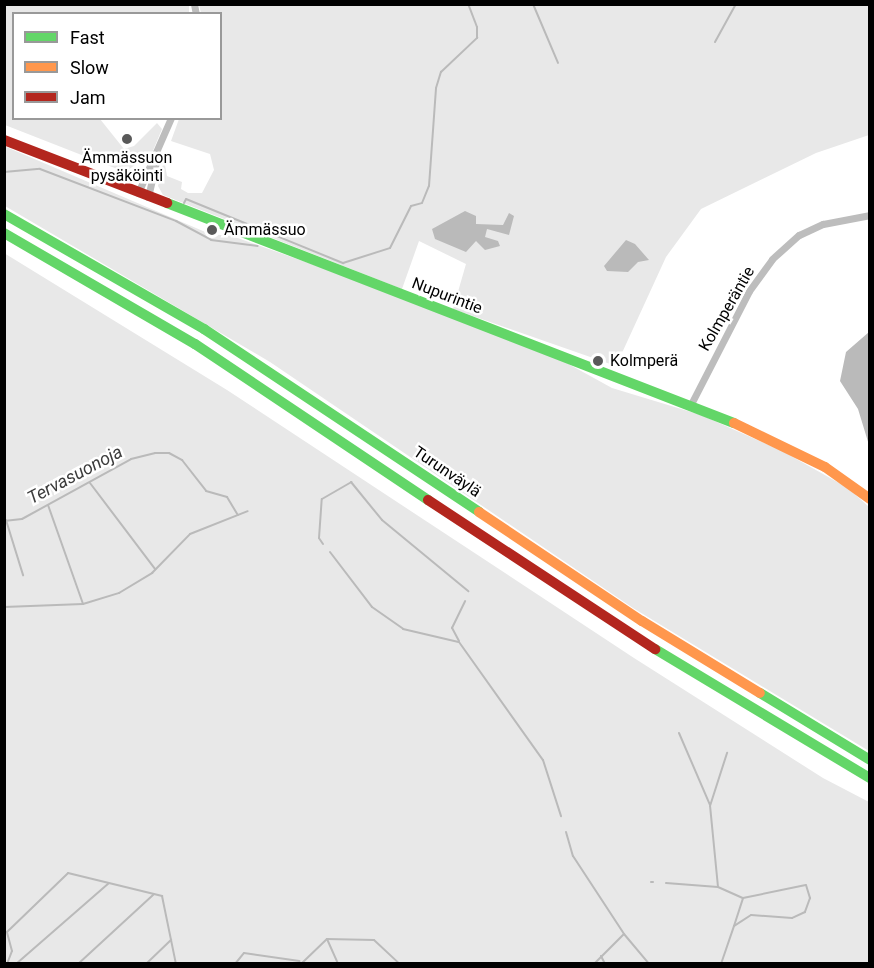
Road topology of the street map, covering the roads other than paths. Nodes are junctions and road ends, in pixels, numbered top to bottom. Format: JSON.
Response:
{"nodes":[{"id":1,"x":170,"y":120,"type":"edge"},
{"id":2,"x":4,"y":140,"type":"edge"},
{"id":3,"x":156,"y":156,"type":"junction"},
{"id":4,"x":143,"y":195,"type":"junction"},
{"id":5,"x":4,"y":214,"type":"edge"},
{"id":6,"x":870,"y":215,"type":"edge"},
{"id":7,"x":4,"y":233,"type":"edge"},
{"id":8,"x":690,"y":406,"type":"junction"},
{"id":9,"x":870,"y":499,"type":"edge"},
{"id":10,"x":870,"y":760,"type":"edge"},
{"id":11,"x":870,"y":778,"type":"edge"}],
"edges":[{"from":1,"to":3,"type":"street"},
{"from":2,"to":4,"type":"main road","name":"Nupurintie"},
{"from":3,"to":4,"type":"street"},
{"from":3,"to":4,"type":"street"},
{"from":4,"to":8,"type":"main road","name":"Nupurintie"},
{"from":5,"to":10,"type":"main road","name":"Turunväylä"},
{"from":6,"to":8,"type":"street","name":"Kolmperäntie"},
{"from":7,"to":11,"type":"main road","name":"Turunväylä"},
{"from":8,"to":9,"type":"main road","name":"Nupurintie"}]}
